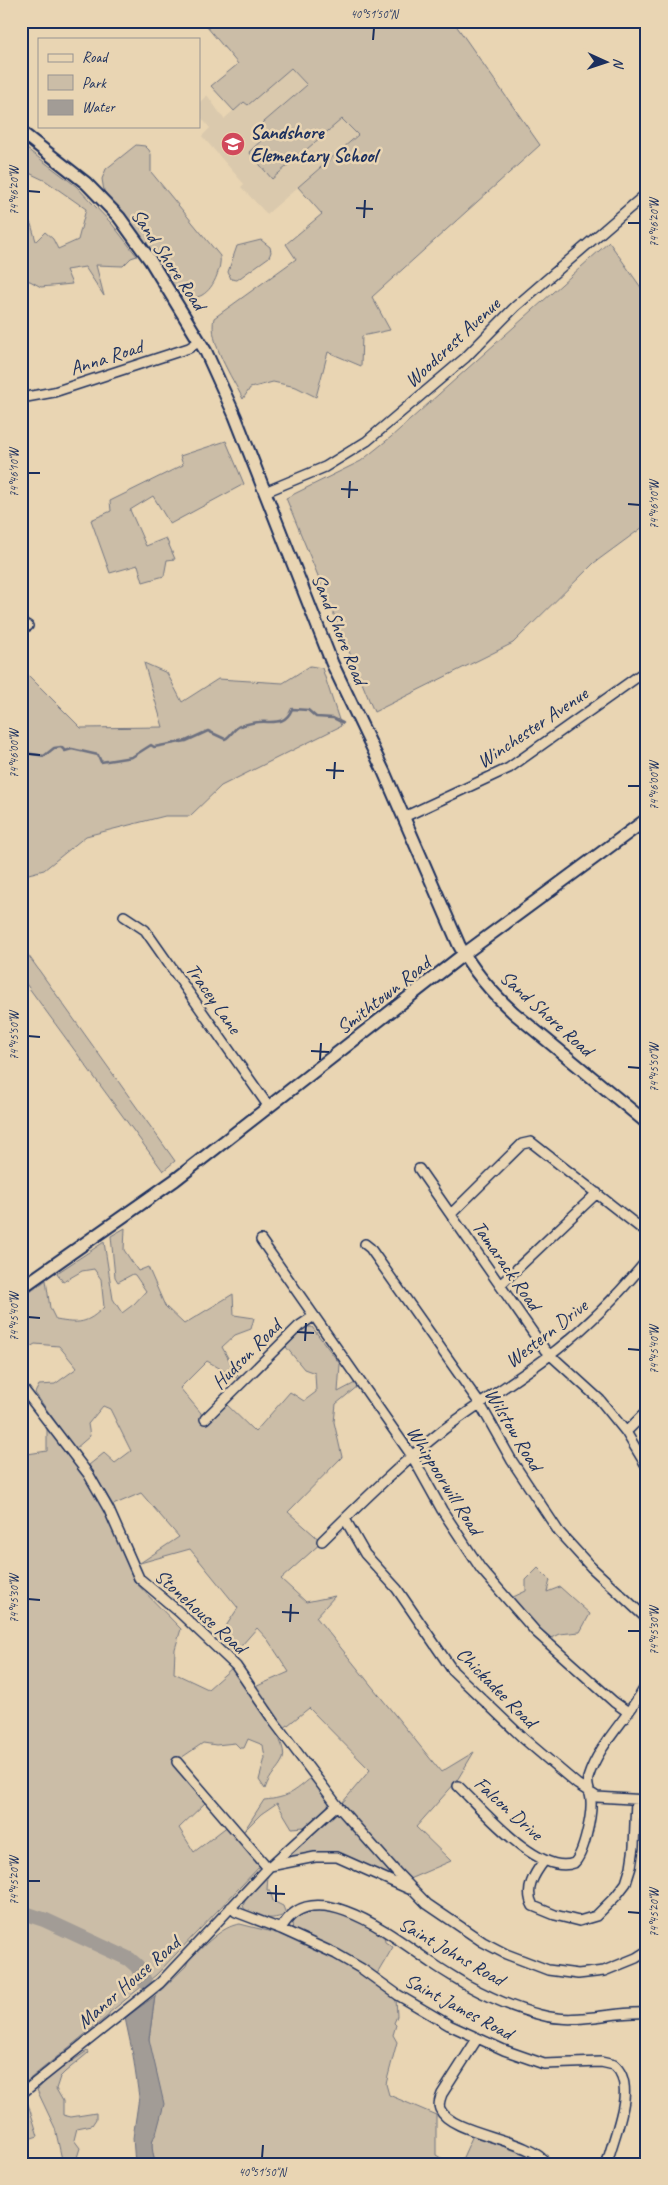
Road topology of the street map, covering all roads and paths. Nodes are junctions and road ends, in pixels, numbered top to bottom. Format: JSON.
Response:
{"nodes":[{"id":1,"x":21,"y":132,"type":"edge"},
{"id":2,"x":647,"y":193,"type":"edge"},
{"id":3,"x":200,"y":341,"type":"junction"},
{"id":4,"x":21,"y":398,"type":"edge"},
{"id":5,"x":265,"y":492,"type":"junction"},
{"id":6,"x":647,"y":670,"type":"edge"},
{"id":7,"x":404,"y":816,"type":"junction"},
{"id":8,"x":647,"y":819,"type":"edge"},
{"id":9,"x":124,"y":916,"type":"dead end"},
{"id":10,"x":464,"y":954,"type":"junction"},
{"id":11,"x":269,"y":1107,"type":"junction"},
{"id":12,"x":647,"y":1123,"type":"edge"},
{"id":13,"x":419,"y":1169,"type":"dead end"},
{"id":14,"x":597,"y":1193,"type":"junction"},
{"id":15,"x":451,"y":1214,"type":"junction"},
{"id":16,"x":647,"y":1233,"type":"edge"},
{"id":17,"x":261,"y":1240,"type":"dead end"},
{"id":18,"x":365,"y":1244,"type":"dead end"},
{"id":19,"x":647,"y":1260,"type":"edge"},
{"id":20,"x":500,"y":1285,"type":"junction"},
{"id":21,"x":21,"y":1288,"type":"edge"},
{"id":22,"x":314,"y":1316,"type":"junction"},
{"id":23,"x":550,"y":1355,"type":"junction"},
{"id":24,"x":21,"y":1386,"type":"edge"},
{"id":25,"x":480,"y":1404,"type":"junction"},
{"id":26,"x":647,"y":1411,"type":"edge"},
{"id":27,"x":205,"y":1419,"type":"dead end"},
{"id":28,"x":626,"y":1432,"type":"junction"},
{"id":29,"x":412,"y":1456,"type":"junction"},
{"id":30,"x":647,"y":1467,"type":"edge"},
{"id":31,"x":345,"y":1519,"type":"junction"},
{"id":32,"x":322,"y":1541,"type":"dead end"},
{"id":33,"x":647,"y":1619,"type":"edge"},
{"id":34,"x":647,"y":1683,"type":"edge"},
{"id":35,"x":628,"y":1712,"type":"junction"},
{"id":36,"x":177,"y":1762,"type":"dead end"},
{"id":37,"x":458,"y":1786,"type":"dead end"},
{"id":38,"x":589,"y":1792,"type":"junction"},
{"id":39,"x":636,"y":1800,"type":"junction"},
{"id":40,"x":647,"y":1800,"type":"edge"},
{"id":41,"x":337,"y":1805,"type":"junction"},
{"id":42,"x":544,"y":1861,"type":"junction"},
{"id":43,"x":269,"y":1867,"type":"junction"},
{"id":44,"x":415,"y":1892,"type":"junction"},
{"id":45,"x":231,"y":1907,"type":"junction"},
{"id":46,"x":281,"y":1928,"type":"junction"},
{"id":47,"x":647,"y":1951,"type":"edge"},
{"id":48,"x":647,"y":2013,"type":"edge"},
{"id":49,"x":477,"y":2039,"type":"junction"},
{"id":50,"x":21,"y":2094,"type":"edge"},
{"id":51,"x":547,"y":2164,"type":"edge"},
{"id":52,"x":607,"y":2164,"type":"edge"}],
"edges":[{"from":1,"to":3,"type":"street","name":"Sand Shore Road"},
{"from":2,"to":5,"type":"street","name":"Woodcrest Avenue"},
{"from":3,"to":4,"type":"street","name":"Anna Road"},
{"from":3,"to":5,"type":"street","name":"Sand Shore Road"},
{"from":5,"to":7,"type":"street","name":"Sand Shore Road"},
{"from":6,"to":7,"type":"street","name":"Winchester Avenue"},
{"from":7,"to":10,"type":"street","name":"Sand Shore Road"},
{"from":8,"to":10,"type":"street","name":"Smithtown Road"},
{"from":9,"to":11,"type":"street","name":"Tracey Lane"},
{"from":10,"to":11,"type":"street","name":"Smithtown Road"},
{"from":10,"to":12,"type":"street","name":"Sand Shore Road"},
{"from":11,"to":21,"type":"street","name":"Smithtown Road"},
{"from":13,"to":15,"type":"street","name":"Tamarack Road"},
{"from":14,"to":15,"type":"street"},
{"from":14,"to":16,"type":"street"},
{"from":14,"to":20,"type":"street"},
{"from":15,"to":20,"type":"street","name":"Tamarack Road"},
{"from":17,"to":22,"type":"street","name":"Whippoorwill Road"},
{"from":18,"to":25,"type":"street","name":"Wilstow Road"},
{"from":19,"to":23,"type":"street","name":"Western Drive"},
{"from":20,"to":23,"type":"street","name":"Tamarack Road"},
{"from":22,"to":27,"type":"street","name":"Hudson Road"},
{"from":22,"to":29,"type":"street","name":"Whippoorwill Road"},
{"from":23,"to":25,"type":"street","name":"Western Drive"},
{"from":23,"to":28,"type":"street","name":"Tamarack Road"},
{"from":24,"to":41,"type":"street","name":"Stonehouse Road"},
{"from":25,"to":29,"type":"street","name":"Western Drive"},
{"from":25,"to":33,"type":"street","name":"Wilstow Road"},
{"from":26,"to":28,"type":"street"},
{"from":28,"to":30,"type":"street","name":"Tamarack Road"},
{"from":29,"to":31,"type":"street","name":"Western Drive"},
{"from":29,"to":35,"type":"street","name":"Whippoorwill Road"},
{"from":31,"to":32,"type":"street","name":"Western Drive"},
{"from":31,"to":38,"type":"street","name":"Chickadee Road"},
{"from":34,"to":35,"type":"street","name":"Falcon Drive"},
{"from":35,"to":38,"type":"street","name":"Falcon Drive"},
{"from":36,"to":43,"type":"street"},
{"from":37,"to":42,"type":"street","name":"Falcon Drive"},
{"from":38,"to":39,"type":"street","name":"Chickadee Road"},
{"from":38,"to":42,"type":"street","name":"Falcon Drive"},
{"from":39,"to":40,"type":"street","name":"Chickadee Road"},
{"from":39,"to":42,"type":"street"},
{"from":41,"to":43,"type":"street","name":"Manor House Road"},
{"from":41,"to":44,"type":"street"},
{"from":43,"to":44,"type":"street"},
{"from":43,"to":45,"type":"street","name":"Manor House Road"},
{"from":44,"to":47,"type":"street"},
{"from":45,"to":46,"type":"street","name":"Saint James Road"},
{"from":45,"to":50,"type":"street","name":"Manor House Road"},
{"from":46,"to":48,"type":"street","name":"Saint Johns Road"},
{"from":46,"to":49,"type":"street","name":"Saint James Road"},
{"from":49,"to":51,"type":"street"},
{"from":49,"to":52,"type":"street","name":"Saint James Road"}]}
